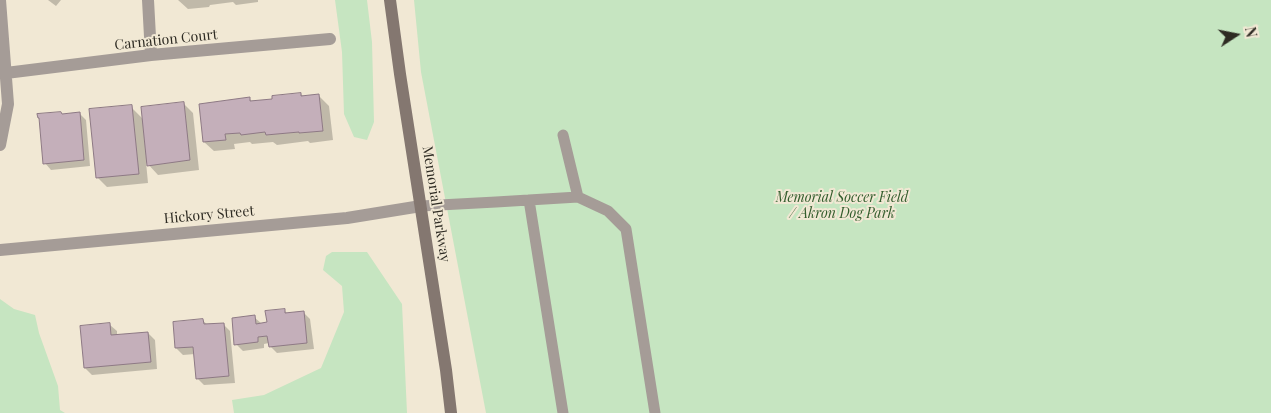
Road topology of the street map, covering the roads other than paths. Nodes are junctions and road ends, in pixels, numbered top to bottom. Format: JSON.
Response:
{"nodes":[{"id":1,"x":0,"y":0,"type":"edge"},
{"id":2,"x":148,"y":0,"type":"edge"},
{"id":3,"x":390,"y":0,"type":"edge"},
{"id":4,"x":330,"y":39,"type":"dead end"},
{"id":5,"x":151,"y":55,"type":"junction"},
{"id":6,"x":6,"y":73,"type":"junction"},
{"id":7,"x":562,"y":135,"type":"dead end"},
{"id":8,"x":0,"y":146,"type":"edge"},
{"id":9,"x":578,"y":197,"type":"junction"},
{"id":10,"x":529,"y":200,"type":"junction"},
{"id":11,"x":421,"y":206,"type":"junction"},
{"id":12,"x":0,"y":250,"type":"edge"},
{"id":13,"x":451,"y":413,"type":"edge"},
{"id":14,"x":563,"y":413,"type":"edge"},
{"id":15,"x":655,"y":413,"type":"edge"}],
"edges":[{"from":1,"to":6,"type":"street"},
{"from":2,"to":5,"type":"street"},
{"from":3,"to":11,"type":"main road","name":"Memorial Parkway"},
{"from":4,"to":5,"type":"street","name":"Carnation Court"},
{"from":5,"to":6,"type":"street","name":"Carnation Court"},
{"from":6,"to":8,"type":"street"},
{"from":7,"to":9,"type":"lane"},
{"from":9,"to":10,"type":"lane"},
{"from":9,"to":15,"type":"lane"},
{"from":10,"to":11,"type":"lane"},
{"from":10,"to":14,"type":"lane"},
{"from":11,"to":12,"type":"street","name":"Hickory Street"},
{"from":11,"to":13,"type":"main road","name":"Memorial Parkway"}]}
